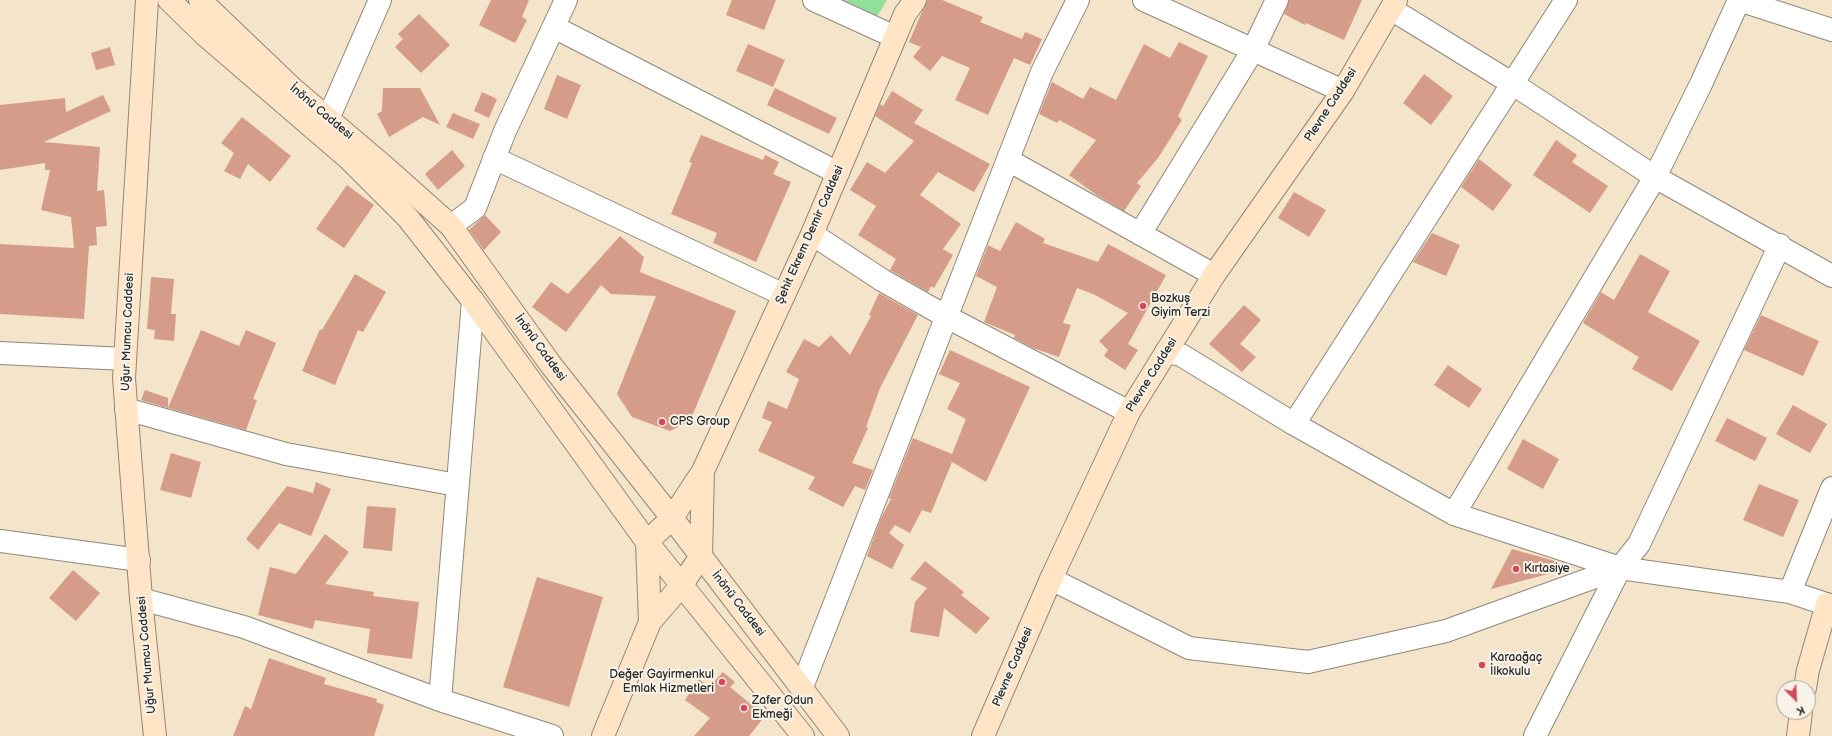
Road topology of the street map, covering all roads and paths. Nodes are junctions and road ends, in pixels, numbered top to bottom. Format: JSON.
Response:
{"nodes":[{"id":1,"x":147,"y":0,"type":"edge"},
{"id":2,"x":168,"y":0,"type":"edge"},
{"id":3,"x":200,"y":0,"type":"edge"},
{"id":4,"x":380,"y":0,"type":"edge"},
{"id":5,"x":566,"y":0,"type":"edge"},
{"id":6,"x":814,"y":0,"type":"edge"},
{"id":7,"x":915,"y":0,"type":"edge"},
{"id":8,"x":1078,"y":0,"type":"edge"},
{"id":9,"x":1144,"y":0,"type":"edge"},
{"id":10,"x":1277,"y":0,"type":"edge"},
{"id":11,"x":1566,"y":0,"type":"edge"},
{"id":12,"x":1739,"y":0,"type":"edge"},
{"id":13,"x":1393,"y":4,"type":"edge"},
{"id":14,"x":554,"y":27,"type":"junction"},
{"id":15,"x":1832,"y":30,"type":"edge"},
{"id":16,"x":895,"y":38,"type":"junction"},
{"id":17,"x":1253,"y":50,"type":"junction"},
{"id":18,"x":1513,"y":84,"type":"junction"},
{"id":19,"x":1342,"y":91,"type":"junction"},
{"id":20,"x":328,"y":119,"type":"junction"},
{"id":21,"x":494,"y":158,"type":"junction"},
{"id":22,"x":1008,"y":160,"type":"junction"},
{"id":23,"x":838,"y":172,"type":"junction"},
{"id":24,"x":1655,"y":176,"type":"junction"},
{"id":25,"x":451,"y":226,"type":"junction"},
{"id":26,"x":812,"y":234,"type":"junction"},
{"id":27,"x":1140,"y":234,"type":"junction"},
{"id":28,"x":1780,"y":245,"type":"junction"},
{"id":29,"x":1214,"y":275,"type":"junction"},
{"id":30,"x":1832,"y":276,"type":"edge"},
{"id":31,"x":784,"y":295,"type":"junction"},
{"id":32,"x":473,"y":301,"type":"junction"},
{"id":33,"x":947,"y":317,"type":"junction"},
{"id":34,"x":1166,"y":352,"type":"junction"},
{"id":35,"x":0,"y":353,"type":"edge"},
{"id":36,"x":125,"y":359,"type":"junction"},
{"id":37,"x":126,"y":409,"type":"junction"},
{"id":38,"x":1129,"y":412,"type":"junction"},
{"id":39,"x":1294,"y":424,"type":"junction"},
{"id":40,"x":703,"y":471,"type":"junction"},
{"id":41,"x":457,"y":485,"type":"junction"},
{"id":42,"x":1832,"y":488,"type":"edge"},
{"id":43,"x":1454,"y":514,"type":"junction"},
{"id":44,"x":672,"y":518,"type":"junction"},
{"id":45,"x":0,"y":541,"type":"edge"},
{"id":46,"x":647,"y":542,"type":"junction"},
{"id":47,"x":700,"y":556,"type":"junction"},
{"id":48,"x":139,"y":560,"type":"junction"},
{"id":49,"x":1620,"y":568,"type":"junction"},
{"id":50,"x":1051,"y":579,"type":"junction"},
{"id":51,"x":681,"y":586,"type":"junction"},
{"id":52,"x":1790,"y":592,"type":"junction"},
{"id":53,"x":141,"y":599,"type":"junction"},
{"id":54,"x":1830,"y":605,"type":"edge"},
{"id":55,"x":650,"y":622,"type":"junction"},
{"id":56,"x":1806,"y":680,"type":"edge"},
{"id":57,"x":802,"y":687,"type":"junction"},
{"id":58,"x":440,"y":700,"type":"junction"},
{"id":59,"x":1800,"y":720,"type":"edge"},
{"id":60,"x":159,"y":735,"type":"edge"},
{"id":61,"x":552,"y":736,"type":"edge"},
{"id":62,"x":603,"y":736,"type":"edge"},
{"id":63,"x":803,"y":736,"type":"edge"},
{"id":64,"x":838,"y":736,"type":"edge"},
{"id":65,"x":983,"y":736,"type":"edge"},
{"id":66,"x":1535,"y":736,"type":"edge"},
{"id":67,"x":1798,"y":736,"type":"edge"}],
"edges":[{"from":1,"to":36,"type":"street","name":"Uğur Mumcu Caddesi"},
{"from":2,"to":32,"type":"street","name":"İnönü Caddesi"},
{"from":3,"to":20,"type":"street","name":"İnönü Caddesi"},
{"from":4,"to":20,"type":"street"},
{"from":5,"to":14,"type":"street"},
{"from":6,"to":16,"type":"street"},
{"from":7,"to":16,"type":"street","name":"Şehit Ekrem Demir Caddesi"},
{"from":8,"to":22,"type":"street"},
{"from":9,"to":17,"type":"street"},
{"from":10,"to":17,"type":"street"},
{"from":11,"to":18,"type":"street"},
{"from":12,"to":15,"type":"street"},
{"from":12,"to":24,"type":"street"},
{"from":13,"to":18,"type":"street"},
{"from":13,"to":19,"type":"street","name":"Plevne Caddesi"},
{"from":14,"to":21,"type":"street"},
{"from":14,"to":23,"type":"street"},
{"from":16,"to":23,"type":"street","name":"Şehit Ekrem Demir Caddesi"},
{"from":17,"to":19,"type":"street"},
{"from":17,"to":27,"type":"street"},
{"from":18,"to":24,"type":"street"},
{"from":18,"to":39,"type":"street"},
{"from":19,"to":29,"type":"street","name":"Plevne Caddesi"},
{"from":20,"to":25,"type":"street","name":"İnönü Caddesi"},
{"from":21,"to":25,"type":"street"},
{"from":21,"to":31,"type":"street"},
{"from":22,"to":27,"type":"street"},
{"from":22,"to":33,"type":"street"},
{"from":23,"to":26,"type":"street","name":"Şehit Ekrem Demir Caddesi"},
{"from":24,"to":28,"type":"street"},
{"from":24,"to":43,"type":"street"},
{"from":25,"to":44,"type":"street","name":"İnönü Caddesi"},
{"from":26,"to":31,"type":"street","name":"Şehit Ekrem Demir Caddesi"},
{"from":26,"to":33,"type":"street"},
{"from":27,"to":29,"type":"street"},
{"from":28,"to":30,"type":"street"},
{"from":28,"to":49,"type":"street"},
{"from":29,"to":34,"type":"street","name":"Plevne Caddesi"},
{"from":31,"to":40,"type":"street","name":"Şehit Ekrem Demir Caddesi"},
{"from":32,"to":41,"type":"street"},
{"from":32,"to":46,"type":"street","name":"İnönü Caddesi"},
{"from":33,"to":38,"type":"street"},
{"from":33,"to":57,"type":"street"},
{"from":34,"to":38,"type":"street","name":"Plevne Caddesi"},
{"from":34,"to":39,"type":"street"},
{"from":35,"to":36,"type":"street"},
{"from":36,"to":37,"type":"street","name":"Uğur Mumcu Caddesi"},
{"from":37,"to":41,"type":"street"},
{"from":37,"to":48,"type":"street","name":"Uğur Mumcu Caddesi"},
{"from":38,"to":50,"type":"street","name":"Plevne Caddesi"},
{"from":39,"to":43,"type":"street"},
{"from":40,"to":44,"type":"street"},
{"from":40,"to":47,"type":"street"},
{"from":41,"to":58,"type":"street"},
{"from":42,"to":52,"type":"street"},
{"from":43,"to":49,"type":"street"},
{"from":44,"to":46,"type":"street"},
{"from":44,"to":47,"type":"street","name":"İnönü Caddesi"},
{"from":45,"to":48,"type":"street"},
{"from":46,"to":51,"type":"street","name":"İnönü Caddesi"},
{"from":46,"to":55,"type":"street"},
{"from":47,"to":51,"type":"street"},
{"from":47,"to":57,"type":"street","name":"İnönü Caddesi"},
{"from":48,"to":53,"type":"street","name":"Uğur Mumcu Caddesi"},
{"from":49,"to":50,"type":"street"},
{"from":49,"to":52,"type":"street"},
{"from":49,"to":66,"type":"street"},
{"from":50,"to":65,"type":"street","name":"Plevne Caddesi"},
{"from":51,"to":55,"type":"street"},
{"from":51,"to":63,"type":"street","name":"İnönü Caddesi"},
{"from":52,"to":54,"type":"street"},
{"from":53,"to":58,"type":"street"},
{"from":53,"to":60,"type":"street","name":"Uğur Mumcu Caddesi"},
{"from":54,"to":56,"type":"street"},
{"from":55,"to":62,"type":"street"},
{"from":57,"to":64,"type":"street","name":"İnönü Caddesi"},
{"from":58,"to":61,"type":"street"},
{"from":59,"to":67,"type":"street"}]}
